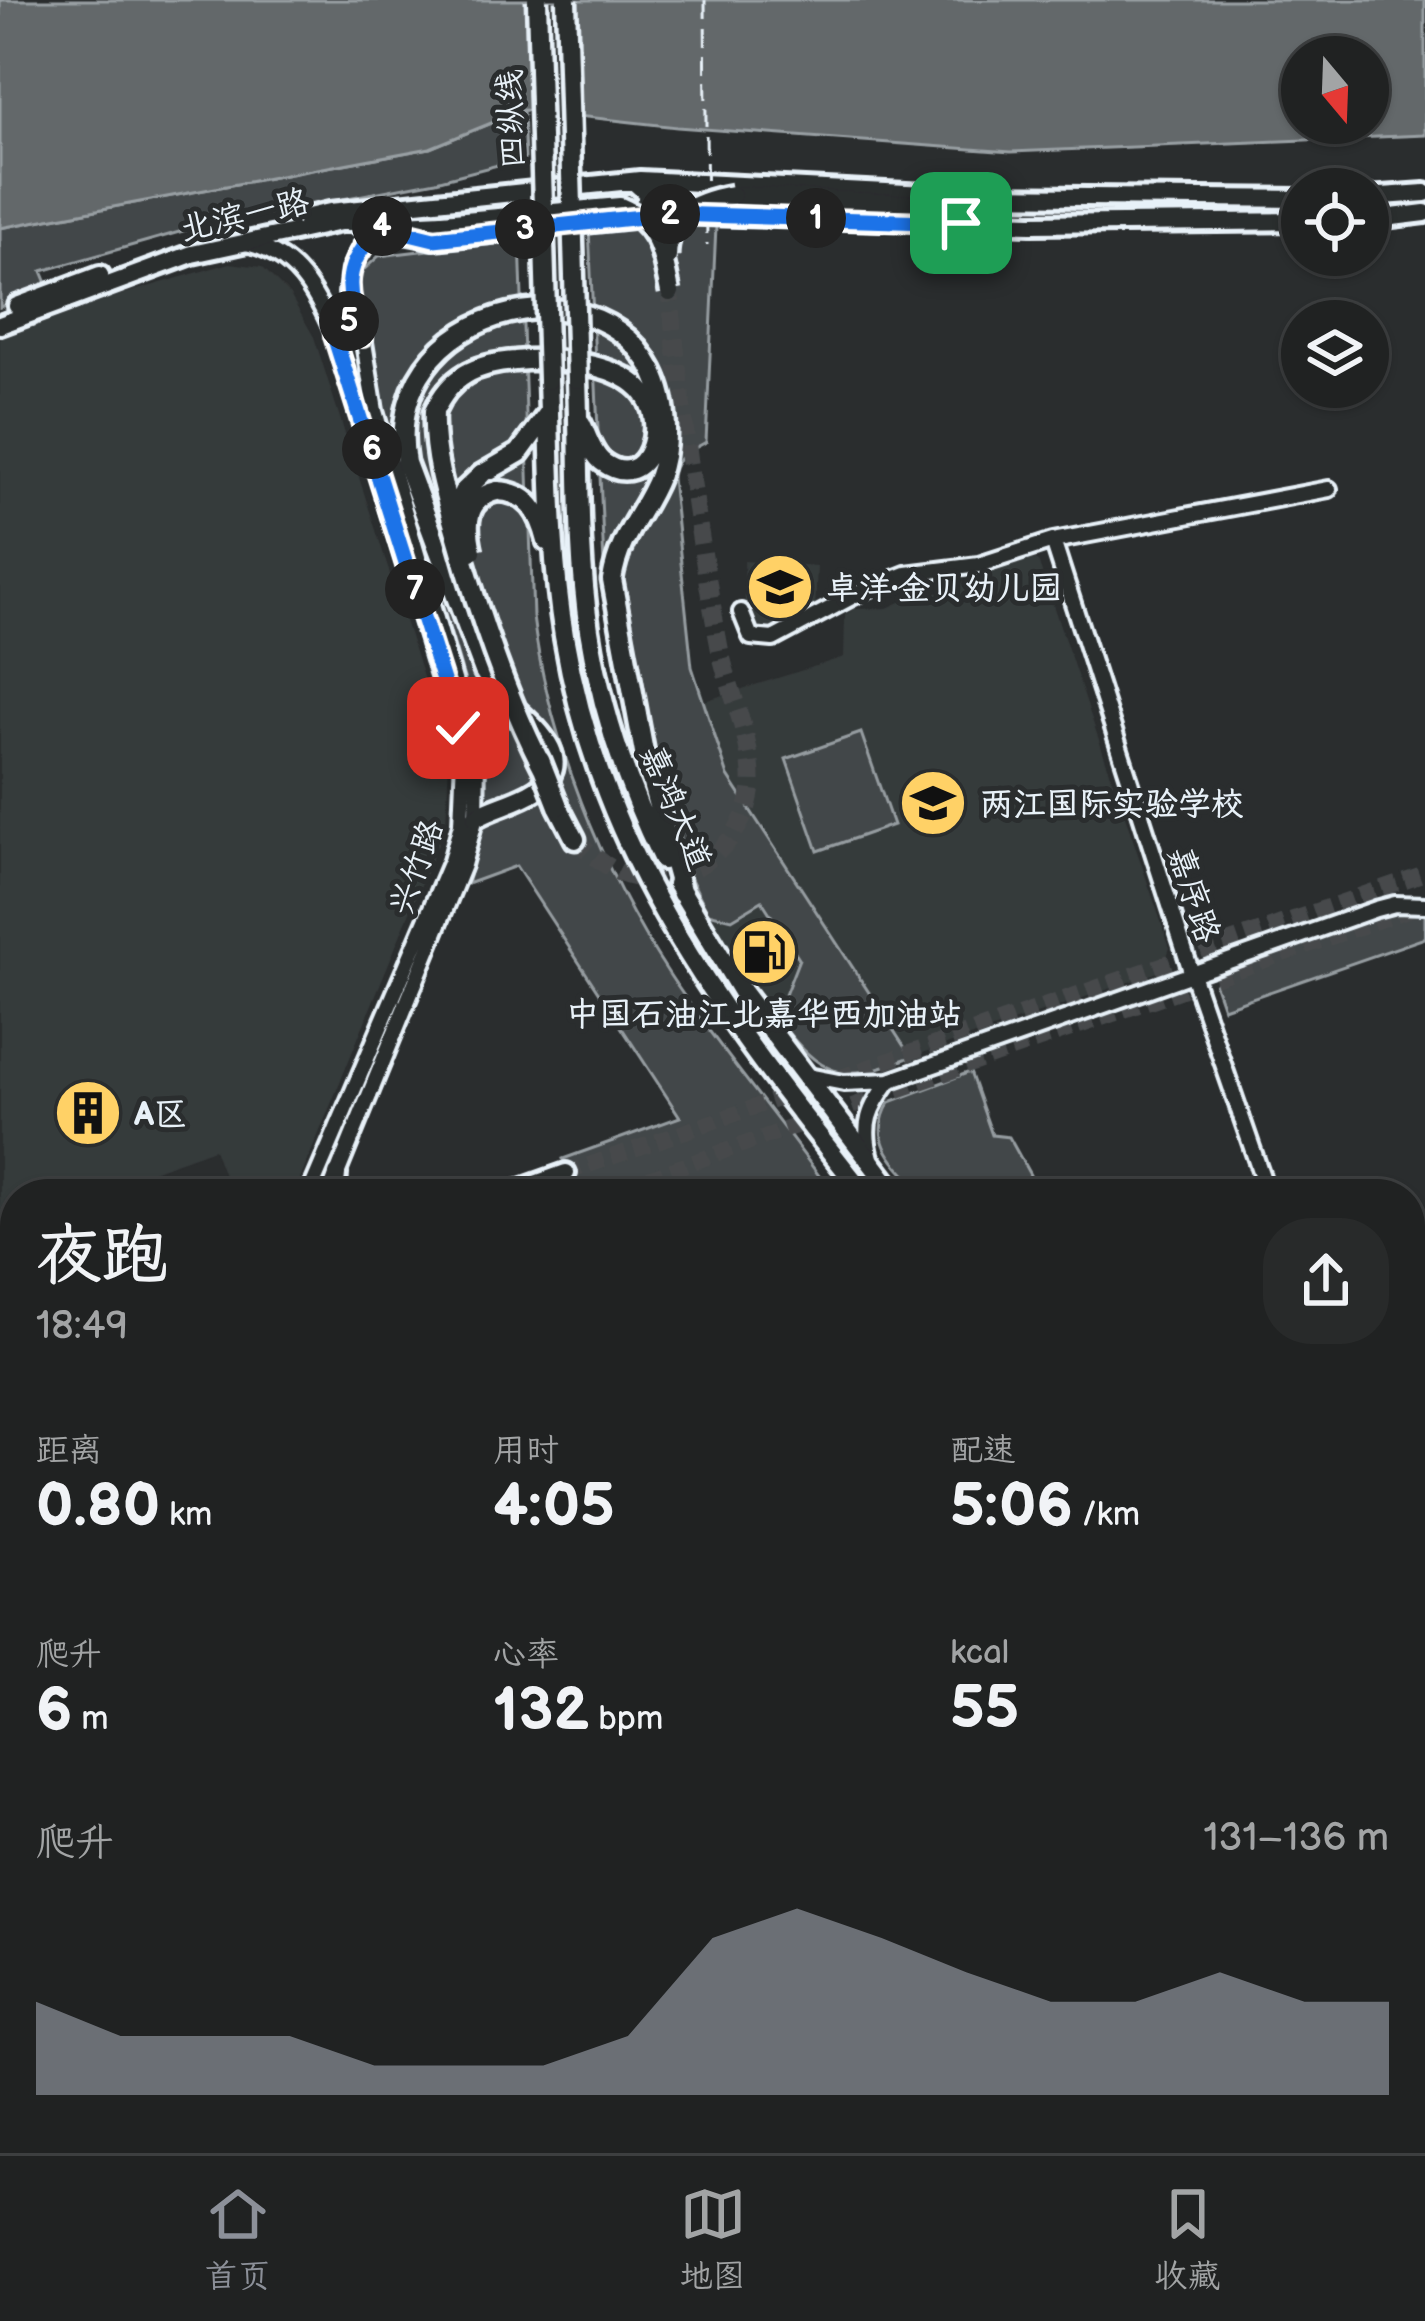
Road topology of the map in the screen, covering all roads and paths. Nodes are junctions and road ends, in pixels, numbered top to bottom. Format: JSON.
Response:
{"nodes":[{"id":1,"x":537,"y":0,"type":"edge"},
{"id":2,"x":566,"y":0,"type":"edge"},
{"id":3,"x":677,"y":180,"type":"junction"},
{"id":4,"x":633,"y":181,"type":"junction"},
{"id":5,"x":1425,"y":193,"type":"edge"},
{"id":6,"x":1389,"y":196,"type":"edge"},
{"id":7,"x":992,"y":197,"type":"junction"},
{"id":8,"x":1281,"y":199,"type":"edge"},
{"id":9,"x":1425,"y":213,"type":"edge"},
{"id":10,"x":676,"y":214,"type":"junction"},
{"id":11,"x":1389,"y":217,"type":"edge"},
{"id":12,"x":633,"y":218,"type":"junction"},
{"id":13,"x":1281,"y":221,"type":"edge"},
{"id":14,"x":381,"y":226,"type":"junction"},
{"id":15,"x":241,"y":242,"type":"junction"},
{"id":16,"x":0,"y":313,"type":"edge"},
{"id":17,"x":0,"y":325,"type":"edge"},
{"id":18,"x":334,"y":336,"type":"junction"},
{"id":19,"x":363,"y":337,"type":"junction"},
{"id":20,"x":577,"y":379,"type":"joint"},
{"id":21,"x":548,"y":380,"type":"joint"},
{"id":22,"x":549,"y":412,"type":"junction"},
{"id":23,"x":578,"y":416,"type":"junction"},
{"id":24,"x":1329,"y":489,"type":"dead end"},
{"id":25,"x":1053,"y":541,"type":"junction"},
{"id":26,"x":554,"y":569,"type":"junction"},
{"id":27,"x":458,"y":599,"type":"junction"},
{"id":28,"x":741,"y":612,"type":"dead end"},
{"id":29,"x":543,"y":769,"type":"junction"},
{"id":30,"x":476,"y":817,"type":"junction"},
{"id":31,"x":575,"y":839,"type":"tunnel mouth"},
{"id":32,"x":682,"y":894,"type":"junction"},
{"id":33,"x":1425,"y":905,"type":"edge"},
{"id":34,"x":1192,"y":974,"type":"junction"},
{"id":35,"x":800,"y":1072,"type":"junction"},
{"id":36,"x":889,"y":1081,"type":"junction"},
{"id":37,"x":874,"y":1166,"type":"junction"},
{"id":38,"x":566,"y":1173,"type":"tunnel mouth"},
{"id":39,"x":337,"y":1174,"type":"joint"},
{"id":40,"x":315,"y":1179,"type":"edge"},
{"id":41,"x":336,"y":1179,"type":"edge"},
{"id":42,"x":549,"y":1179,"type":"edge"},
{"id":43,"x":852,"y":1179,"type":"edge"},
{"id":44,"x":884,"y":1179,"type":"edge"},
{"id":45,"x":1263,"y":1179,"type":"edge"}],
"edges":[{"from":1,"to":21,"type":"highway","name":"四纵线","bridge":true},
{"from":2,"to":20,"type":"highway","name":"四纵线","bridge":true},
{"from":3,"to":4,"type":"main road","name":"北滨一路"},
{"from":3,"to":7,"type":"main road","name":"北滨一路"},
{"from":3,"to":10,"type":"main road"},
{"from":4,"to":12,"type":"main road"},
{"from":4,"to":16,"type":"main road","name":"北滨一路"},
{"from":5,"to":6,"type":"main road"},
{"from":7,"to":8,"type":"main road","name":"北滨一路"},
{"from":7,"to":14,"type":"highway","bridge":true},
{"from":9,"to":11,"type":"main road"},
{"from":10,"to":12,"type":"main road","name":"北滨一路"},
{"from":10,"to":13,"type":"main road","name":"北滨一路"},
{"from":12,"to":14,"type":"main road","name":"北滨一路"},
{"from":14,"to":15,"type":"main road","name":"北滨一路"},
{"from":14,"to":19,"type":"street","name":"兴竹路"},
{"from":15,"to":17,"type":"main road","name":"北滨一路"},
{"from":15,"to":18,"type":"street","name":"兴竹路"},
{"from":18,"to":19,"type":"street"},
{"from":18,"to":40,"type":"street","name":"兴竹路"},
{"from":19,"to":30,"type":"street","name":"兴竹路"},
{"from":20,"to":23,"type":"highway","name":"嘉鸿大道"},
{"from":21,"to":22,"type":"highway","name":"嘉鸿大道"},
{"from":22,"to":26,"type":"highway","name":"嘉鸿大道"},
{"from":22,"to":27,"type":"highway","bridge":true},
{"from":23,"to":29,"type":"highway","bridge":true},
{"from":23,"to":32,"type":"highway","name":"嘉鸿大道"},
{"from":24,"to":25,"type":"street"},
{"from":25,"to":28,"type":"street"},
{"from":25,"to":34,"type":"street","name":"嘉序路"},
{"from":26,"to":29,"type":"highway","bridge":true},
{"from":26,"to":43,"type":"highway","name":"嘉鸿大道"},
{"from":27,"to":30,"type":"highway"},
{"from":27,"to":32,"type":"highway"},
{"from":29,"to":31,"type":"highway","bridge":true},
{"from":30,"to":39,"type":"street","name":"兴竹路"},
{"from":32,"to":35,"type":"highway","name":"嘉鸿大道"},
{"from":33,"to":34,"type":"street"},
{"from":34,"to":36,"type":"street"},
{"from":34,"to":45,"type":"street","name":"嘉序路"},
{"from":35,"to":36,"type":"street"},
{"from":35,"to":37,"type":"highway","name":"嘉鸿大道"},
{"from":36,"to":37,"type":"street"},
{"from":37,"to":44,"type":"highway","name":"嘉鸿大道"},
{"from":38,"to":42,"type":"main road"},
{"from":39,"to":41,"type":"main road"}]}
